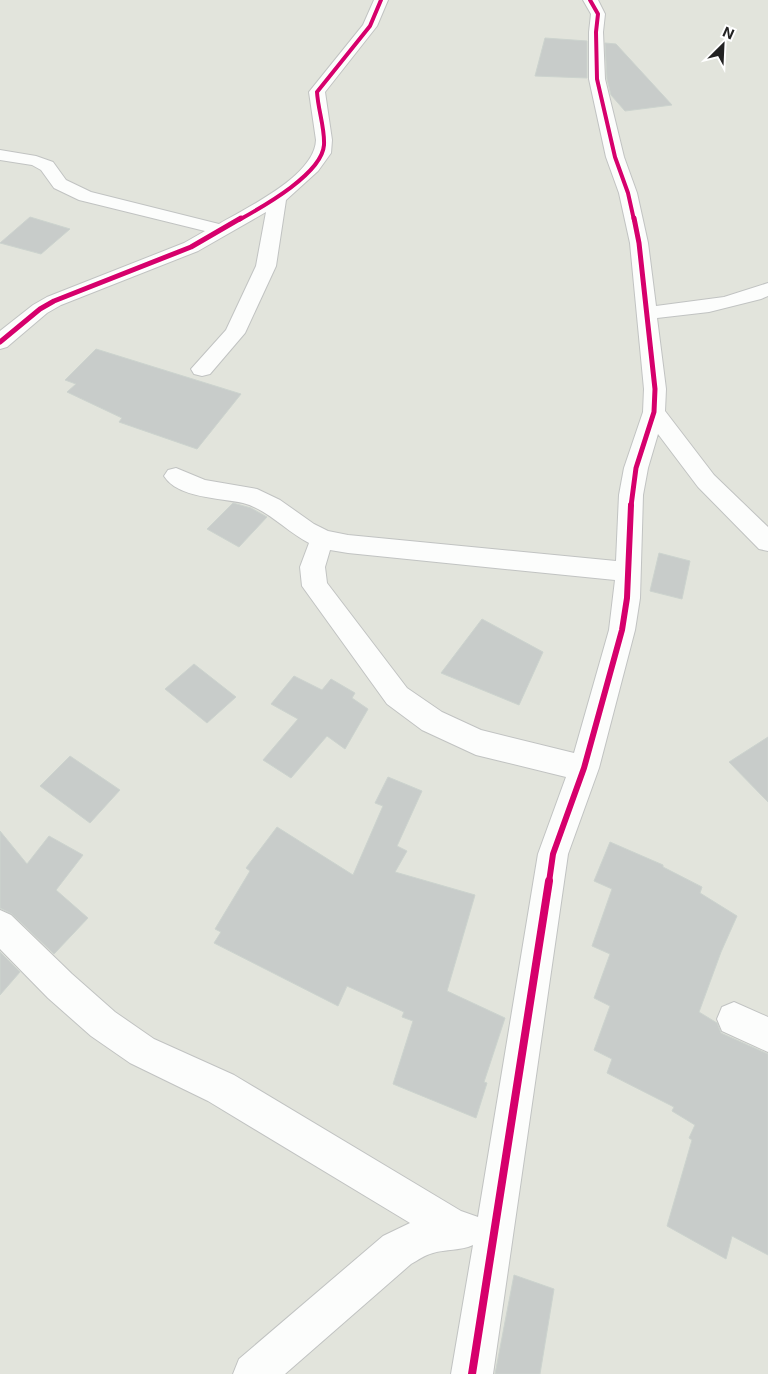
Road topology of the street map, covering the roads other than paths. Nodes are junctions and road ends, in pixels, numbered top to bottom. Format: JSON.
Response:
{"nodes":[{"id":1,"x":382,"y":0,"type":"edge"},
{"id":2,"x":590,"y":0,"type":"edge"},
{"id":3,"x":0,"y":155,"type":"edge"},
{"id":4,"x":277,"y":198,"type":"junction"},
{"id":5,"x":222,"y":230,"type":"junction"},
{"id":6,"x":768,"y":289,"type":"edge"},
{"id":7,"x":648,"y":313,"type":"junction"},
{"id":8,"x":0,"y":342,"type":"edge"},
{"id":9,"x":202,"y":369,"type":"dead end"},
{"id":10,"x":654,"y":412,"type":"junction"},
{"id":11,"x":176,"y":476,"type":"dead end"},
{"id":12,"x":323,"y":540,"type":"junction"},
{"id":13,"x":768,"y":542,"type":"edge"},
{"id":14,"x":628,"y":572,"type":"junction"},
{"id":15,"x":584,"y":768,"type":"junction"},
{"id":16,"x":0,"y":926,"type":"edge"},
{"id":17,"x":734,"y":1020,"type":"dead end"},
{"id":18,"x":768,"y":1035,"type":"edge"},
{"id":19,"x":474,"y":1232,"type":"junction"},
{"id":20,"x":254,"y":1374,"type":"edge"},
{"id":21,"x":472,"y":1374,"type":"edge"}],
"edges":[{"from":1,"to":4,"type":"street"},
{"from":2,"to":7,"type":"street"},
{"from":3,"to":5,"type":"street"},
{"from":4,"to":5,"type":"street"},
{"from":4,"to":9,"type":"street"},
{"from":5,"to":8,"type":"street"},
{"from":6,"to":7,"type":"street"},
{"from":7,"to":10,"type":"street"},
{"from":10,"to":13,"type":"street"},
{"from":10,"to":14,"type":"street"},
{"from":11,"to":12,"type":"street"},
{"from":12,"to":14,"type":"street"},
{"from":12,"to":15,"type":"street"},
{"from":14,"to":15,"type":"street"},
{"from":15,"to":19,"type":"street"},
{"from":16,"to":19,"type":"street"},
{"from":17,"to":18,"type":"street"},
{"from":19,"to":20,"type":"street"},
{"from":19,"to":21,"type":"street"}]}
